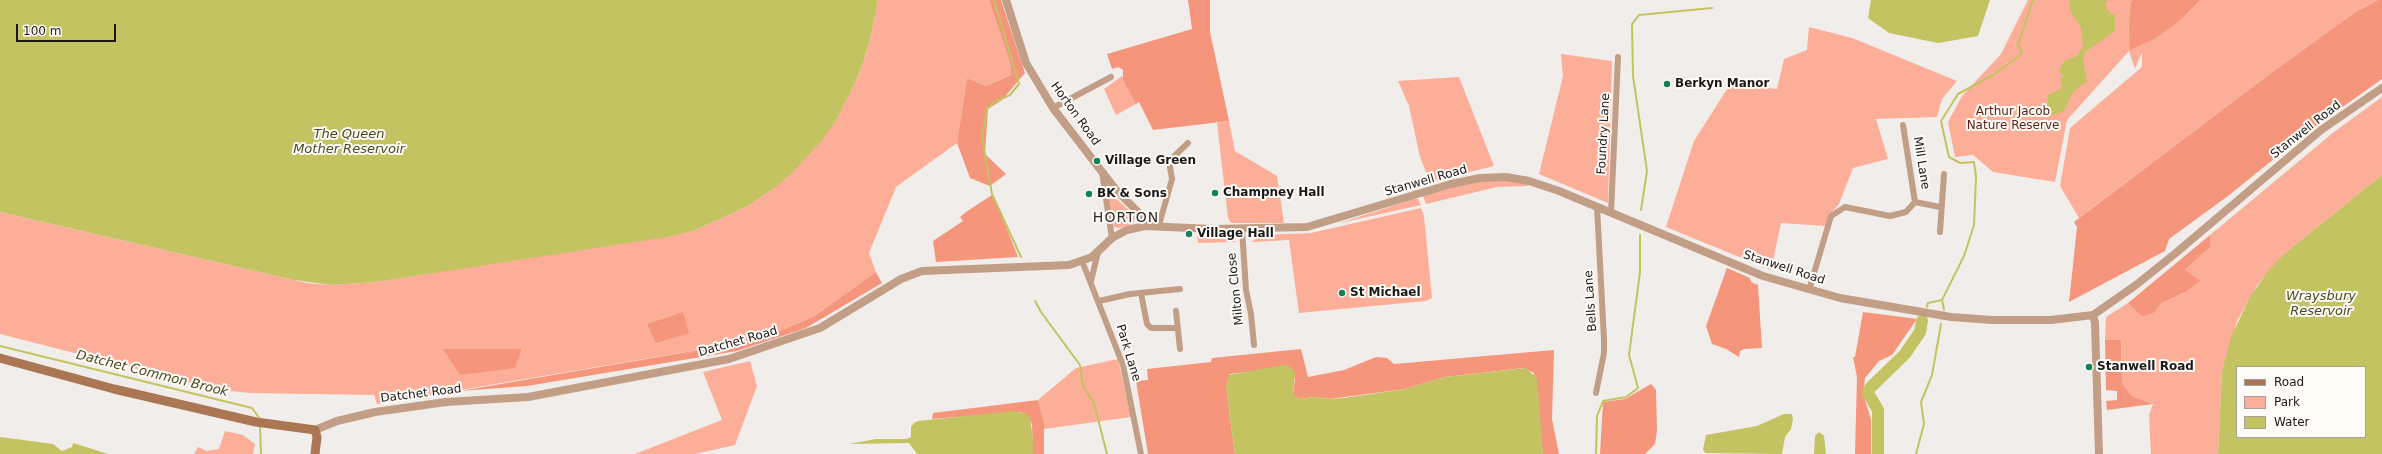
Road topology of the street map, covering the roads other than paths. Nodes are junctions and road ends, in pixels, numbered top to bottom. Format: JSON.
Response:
{"nodes":[{"id":1,"x":1006,"y":0,"type":"edge"},
{"id":2,"x":1618,"y":57,"type":"dead end"},
{"id":3,"x":1111,"y":77,"type":"dead end"},
{"id":4,"x":2382,"y":88,"type":"edge"},
{"id":5,"x":1053,"y":108,"type":"junction"},
{"id":6,"x":1903,"y":126,"type":"dead end"},
{"id":7,"x":1188,"y":143,"type":"dead end"},
{"id":8,"x":1159,"y":159,"type":"dead end"},
{"id":9,"x":1169,"y":161,"type":"junction"},
{"id":10,"x":1102,"y":172,"type":"junction"},
{"id":11,"x":1944,"y":174,"type":"dead end"},
{"id":12,"x":1915,"y":202,"type":"junction"},
{"id":13,"x":1597,"y":207,"type":"junction"},
{"id":14,"x":1940,"y":207,"type":"junction"},
{"id":15,"x":1611,"y":212,"type":"junction"},
{"id":16,"x":1145,"y":226,"type":"junction"},
{"id":17,"x":1159,"y":226,"type":"junction"},
{"id":18,"x":1242,"y":229,"type":"junction"},
{"id":19,"x":1940,"y":232,"type":"dead end"},
{"id":20,"x":1112,"y":238,"type":"junction"},
{"id":21,"x":1098,"y":252,"type":"junction"},
{"id":22,"x":1082,"y":261,"type":"junction"},
{"id":23,"x":1091,"y":281,"type":"junction"},
{"id":24,"x":1180,"y":289,"type":"dead end"},
{"id":25,"x":1809,"y":290,"type":"junction"},
{"id":26,"x":1141,"y":293,"type":"junction"},
{"id":27,"x":1099,"y":301,"type":"junction"},
{"id":28,"x":1176,"y":311,"type":"dead end"},
{"id":29,"x":2093,"y":315,"type":"junction"},
{"id":30,"x":1177,"y":328,"type":"junction"},
{"id":31,"x":1254,"y":345,"type":"dead end"},
{"id":32,"x":1180,"y":349,"type":"dead end"},
{"id":33,"x":0,"y":358,"type":"edge"},
{"id":34,"x":1596,"y":393,"type":"dead end"},
{"id":35,"x":315,"y":430,"type":"junction"},
{"id":36,"x":315,"y":454,"type":"edge"},
{"id":37,"x":1141,"y":454,"type":"edge"},
{"id":38,"x":2099,"y":454,"type":"edge"}],
"edges":[{"from":1,"to":5,"type":"street","name":"Horton Road"},
{"from":2,"to":15,"type":"street","name":"Foundry Lane"},
{"from":3,"to":5,"type":"street"},
{"from":4,"to":29,"type":"street","name":"Stanwell Road"},
{"from":5,"to":10,"type":"street","name":"Horton Road"},
{"from":6,"to":12,"type":"street","name":"Mill Lane"},
{"from":7,"to":9,"type":"street"},
{"from":8,"to":9,"type":"street"},
{"from":9,"to":17,"type":"street"},
{"from":10,"to":16,"type":"street","name":"Horton Road"},
{"from":10,"to":20,"type":"street","name":"Horton Road"},
{"from":11,"to":14,"type":"street"},
{"from":12,"to":14,"type":"street"},
{"from":12,"to":25,"type":"street","name":"Mill Lane"},
{"from":13,"to":15,"type":"street","name":"Stanwell Road"},
{"from":13,"to":18,"type":"street","name":"Stanwell Road"},
{"from":13,"to":34,"type":"street","name":"Bells Lane"},
{"from":14,"to":19,"type":"street"},
{"from":15,"to":25,"type":"street","name":"Stanwell Road"},
{"from":16,"to":17,"type":"street","name":"Stanwell Road"},
{"from":16,"to":20,"type":"street","name":"Datchet Road"},
{"from":17,"to":18,"type":"street","name":"Stanwell Road"},
{"from":18,"to":31,"type":"street","name":"Milton Close"},
{"from":20,"to":21,"type":"street","name":"Datchet Road"},
{"from":21,"to":22,"type":"street","name":"Datchet Road"},
{"from":21,"to":23,"type":"street"},
{"from":22,"to":23,"type":"street","name":"Park Lane"},
{"from":22,"to":35,"type":"street","name":"Datchet Road"},
{"from":23,"to":27,"type":"street","name":"Park Lane"},
{"from":24,"to":26,"type":"street"},
{"from":25,"to":29,"type":"street","name":"Stanwell Road"},
{"from":26,"to":27,"type":"street"},
{"from":26,"to":30,"type":"street"},
{"from":27,"to":37,"type":"street","name":"Park Lane"},
{"from":28,"to":30,"type":"street"},
{"from":29,"to":38,"type":"street"},
{"from":30,"to":32,"type":"street"},
{"from":33,"to":35,"type":"main road"},
{"from":35,"to":36,"type":"main road"}]}
